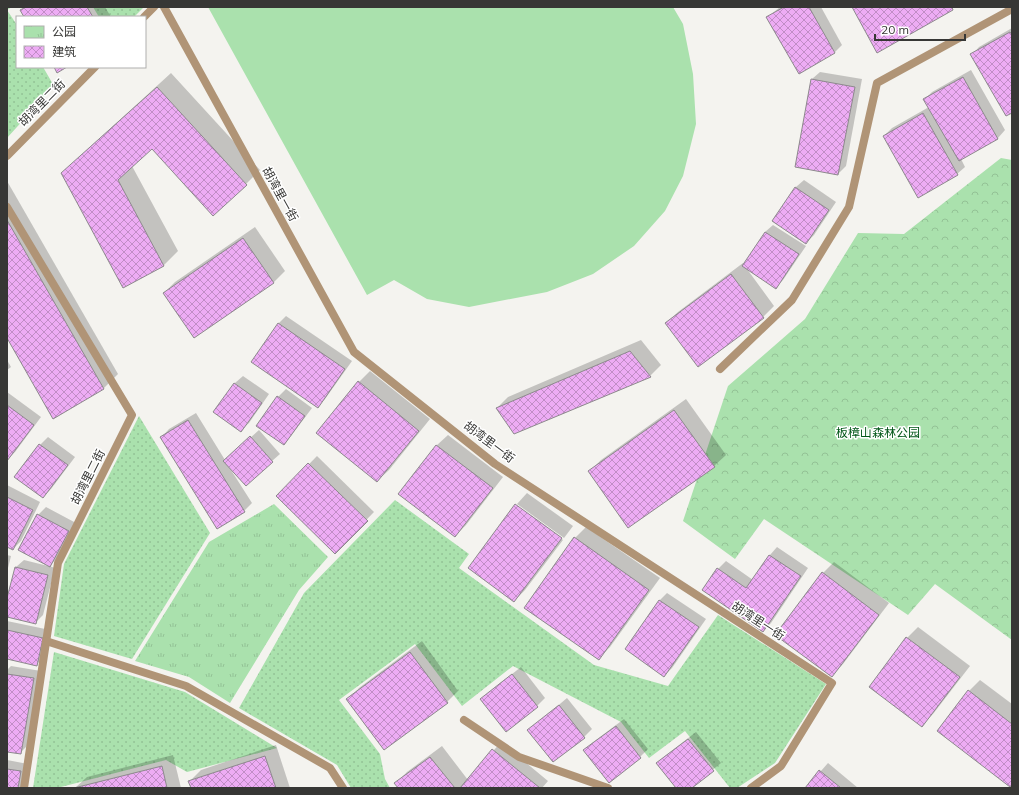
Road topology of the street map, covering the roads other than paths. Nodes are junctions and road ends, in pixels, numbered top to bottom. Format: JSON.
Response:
{"nodes":[{"id":1,"x":154,"y":7,"type":"edge"},
{"id":2,"x":164,"y":7,"type":"edge"},
{"id":3,"x":1012,"y":9,"type":"edge"},
{"id":4,"x":145,"y":16,"type":"edge"},
{"id":5,"x":94,"y":68,"type":"edge"},
{"id":6,"x":7,"y":156,"type":"edge"},
{"id":7,"x":7,"y":207,"type":"edge"},
{"id":8,"x":720,"y":369,"type":"dead end"},
{"id":9,"x":46,"y":641,"type":"junction"},
{"id":10,"x":464,"y":720,"type":"dead end"},
{"id":11,"x":24,"y":788,"type":"edge"},
{"id":12,"x":343,"y":788,"type":"edge"},
{"id":13,"x":608,"y":788,"type":"edge"},
{"id":14,"x":750,"y":788,"type":"edge"}],
"edges":[{"from":1,"to":4,"type":"lane"},
{"from":2,"to":14,"type":"lane","name":"胡湾里一街"},
{"from":3,"to":8,"type":"lane"},
{"from":5,"to":6,"type":"lane","name":"胡湾里二街"},
{"from":7,"to":9,"type":"lane","name":"胡湾里二街"},
{"from":9,"to":11,"type":"lane","name":"胡湾里二街"},
{"from":9,"to":12,"type":"lane"},
{"from":10,"to":13,"type":"lane"}]}
